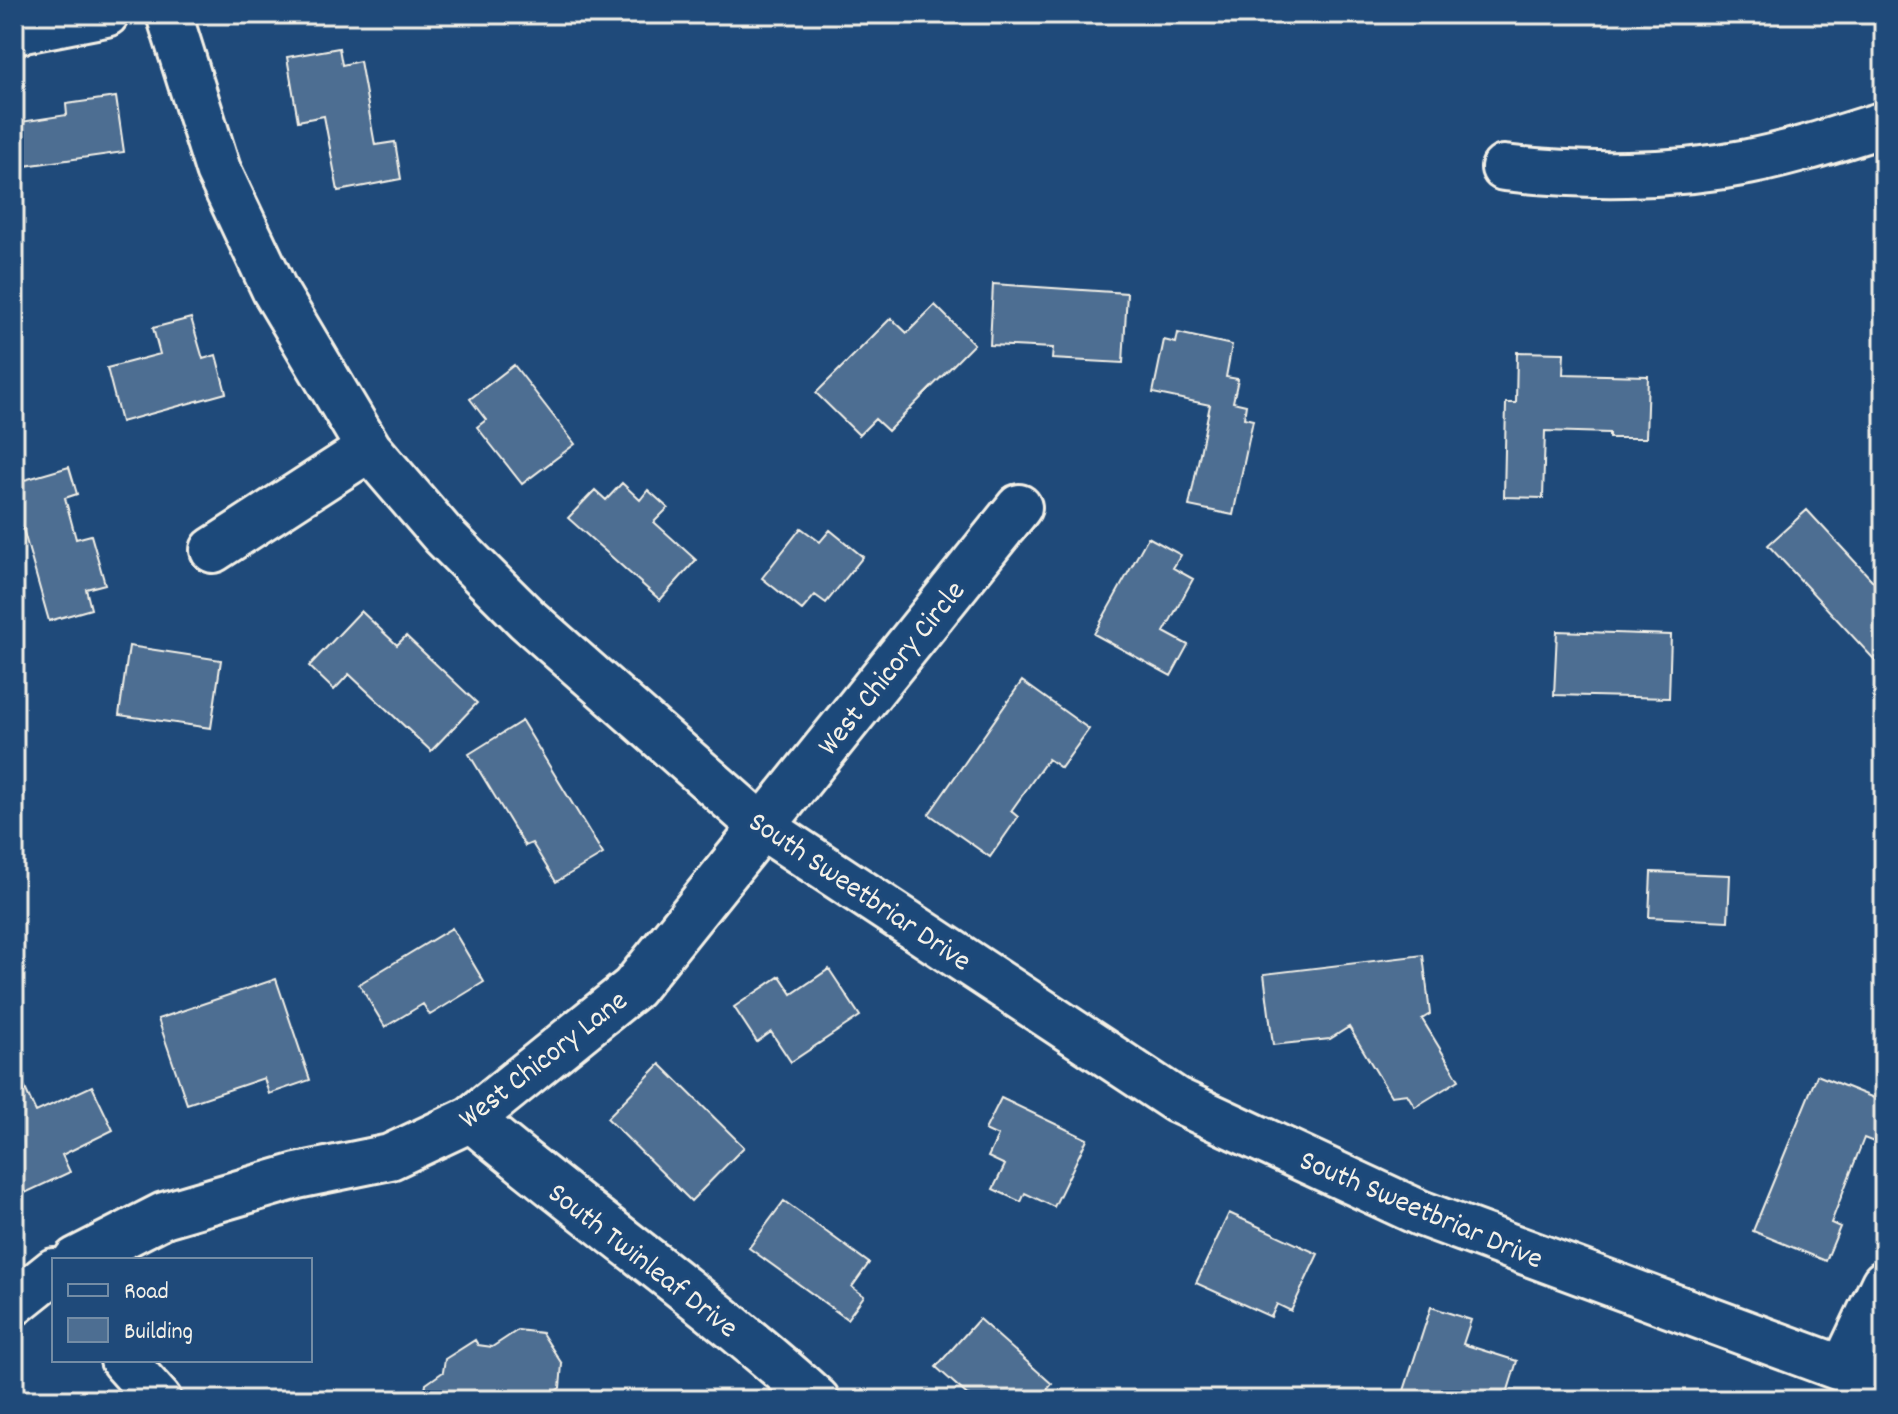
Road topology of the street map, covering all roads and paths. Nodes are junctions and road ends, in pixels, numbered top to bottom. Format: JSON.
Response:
{"nodes":[{"id":1,"x":106,"y":14,"type":"edge"},
{"id":2,"x":169,"y":14,"type":"edge"},
{"id":3,"x":14,"y":32,"type":"edge"},
{"id":4,"x":1884,"y":124,"type":"edge"},
{"id":5,"x":1504,"y":168,"type":"dead end"},
{"id":6,"x":369,"y":449,"type":"junction"},
{"id":7,"x":1019,"y":507,"type":"dead end"},
{"id":8,"x":213,"y":550,"type":"dead end"},
{"id":9,"x":761,"y":826,"type":"junction"},
{"id":10,"x":471,"y":1119,"type":"junction"},
{"id":11,"x":84,"y":1258,"type":"edge"},
{"id":12,"x":52,"y":1276,"type":"edge"},
{"id":13,"x":1884,"y":1283,"type":"edge"},
{"id":14,"x":14,"y":1303,"type":"edge"},
{"id":15,"x":125,"y":1362,"type":"edge"},
{"id":16,"x":1843,"y":1369,"type":"junction"},
{"id":17,"x":1884,"y":1388,"type":"edge"},
{"id":18,"x":159,"y":1400,"type":"edge"},
{"id":19,"x":817,"y":1400,"type":"edge"}],
"edges":[{"from":1,"to":3,"type":"street"},
{"from":2,"to":6,"type":"street","name":"South Sweetbriar Drive"},
{"from":4,"to":5,"type":"street"},
{"from":6,"to":8,"type":"street"},
{"from":6,"to":9,"type":"street","name":"South Sweetbriar Drive"},
{"from":7,"to":9,"type":"street","name":"West Chicory Circle"},
{"from":9,"to":10,"type":"street","name":"West Chicory Lane"},
{"from":9,"to":16,"type":"street","name":"South Sweetbriar Drive"},
{"from":10,"to":11,"type":"street","name":"West Chicory Lane"},
{"from":10,"to":19,"type":"street","name":"South Twinleaf Drive"},
{"from":12,"to":14,"type":"street","name":"West Chicory Lane"},
{"from":13,"to":16,"type":"street"},
{"from":15,"to":18,"type":"street"},
{"from":16,"to":17,"type":"street","name":"South Sweetbriar Drive"}]}
